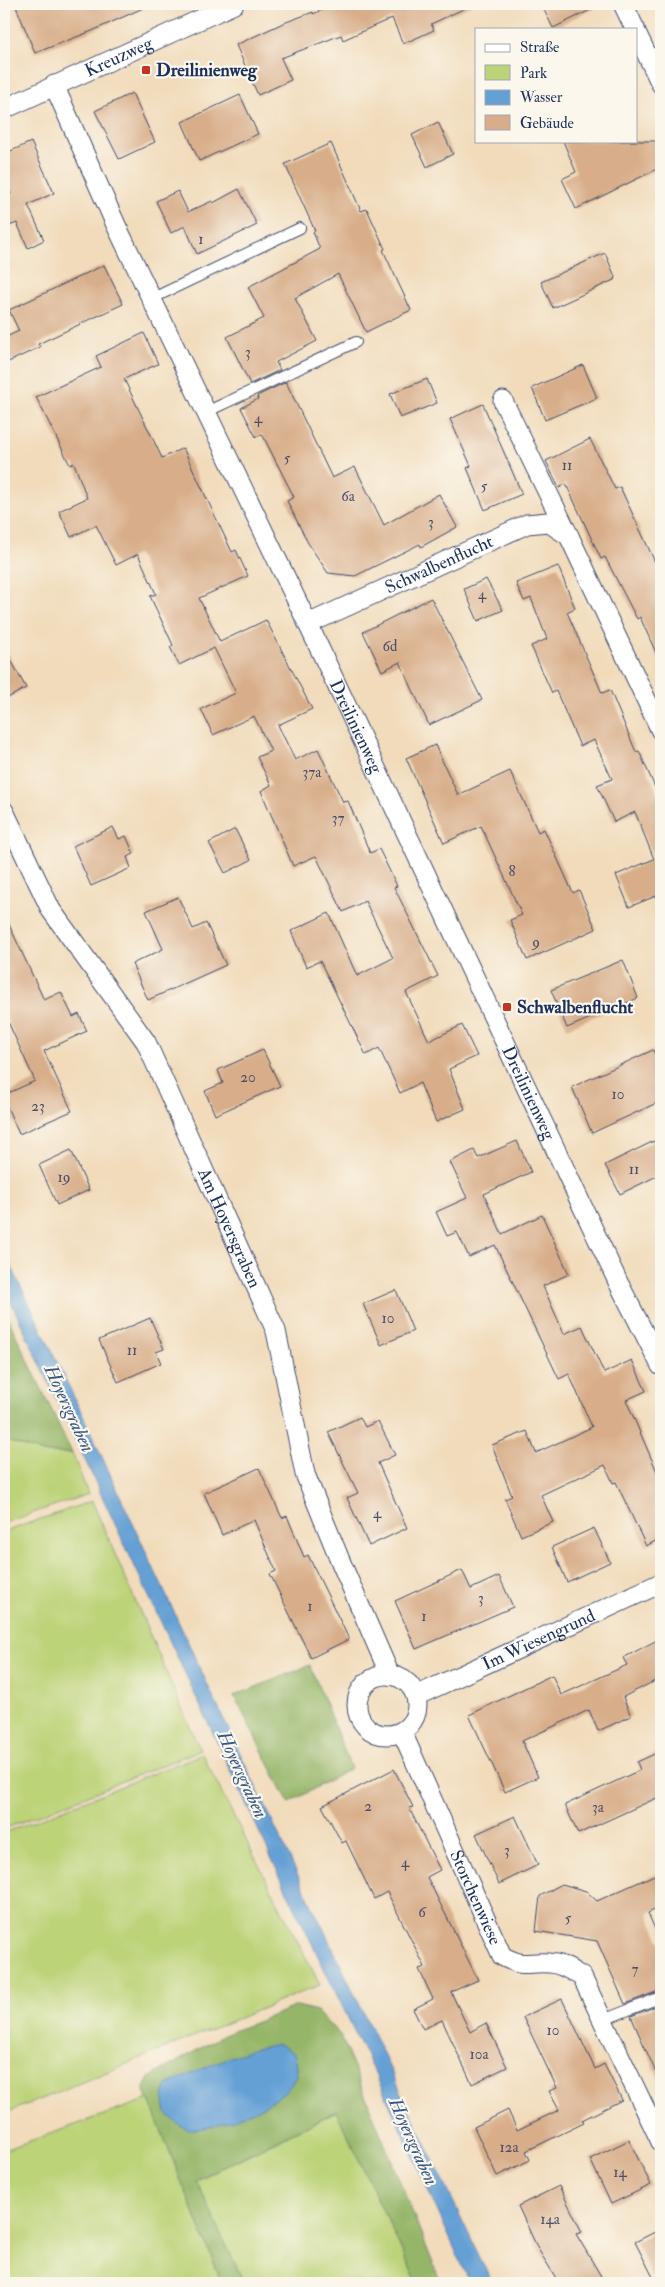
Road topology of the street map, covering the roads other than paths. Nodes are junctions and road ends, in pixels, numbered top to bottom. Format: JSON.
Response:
{"nodes":[{"id":1,"x":234,"y":4,"type":"edge"},
{"id":2,"x":623,"y":4,"type":"edge"},
{"id":3,"x":635,"y":28,"type":"edge"},
{"id":4,"x":638,"y":34,"type":"edge"},
{"id":5,"x":661,"y":84,"type":"edge"},
{"id":6,"x":54,"y":85,"type":"junction"},
{"id":7,"x":4,"y":109,"type":"edge"},
{"id":8,"x":300,"y":228,"type":"dead end"},
{"id":9,"x":151,"y":299,"type":"junction"},
{"id":10,"x":356,"y":342,"type":"dead end"},
{"id":11,"x":503,"y":401,"type":"dead end"},
{"id":12,"x":206,"y":412,"type":"junction"},
{"id":13,"x":569,"y":536,"type":"junction"},
{"id":14,"x":308,"y":624,"type":"junction"},
{"id":15,"x":661,"y":731,"type":"edge"},
{"id":16,"x":4,"y":811,"type":"edge"},
{"id":17,"x":661,"y":1366,"type":"edge"},
{"id":18,"x":661,"y":1583,"type":"edge"},
{"id":19,"x":390,"y":1675,"type":"junction"},
{"id":20,"x":416,"y":1696,"type":"junction"},
{"id":21,"x":402,"y":1732,"type":"junction"},
{"id":22,"x":661,"y":1997,"type":"edge"},
{"id":23,"x":603,"y":2020,"type":"junction"},
{"id":24,"x":661,"y":2142,"type":"edge"}],
"edges":[{"from":1,"to":6,"type":"street","name":"Kreuzweg"},
{"from":2,"to":3,"type":"street"},
{"from":4,"to":5,"type":"street"},
{"from":6,"to":7,"type":"street","name":"Kreuzweg"},
{"from":6,"to":9,"type":"street","name":"Dreilinienweg"},
{"from":8,"to":9,"type":"lane"},
{"from":9,"to":12,"type":"street","name":"Dreilinienweg"},
{"from":10,"to":12,"type":"lane"},
{"from":11,"to":13,"type":"street"},
{"from":12,"to":14,"type":"street","name":"Dreilinienweg"},
{"from":13,"to":14,"type":"street","name":"Schwalbenflucht"},
{"from":13,"to":15,"type":"street"},
{"from":14,"to":17,"type":"street","name":"Dreilinienweg"},
{"from":16,"to":19,"type":"street","name":"Am Hoyersgraben"},
{"from":18,"to":20,"type":"street","name":"Im Wiesengrund"},
{"from":19,"to":20,"type":"street"},
{"from":19,"to":21,"type":"street"},
{"from":20,"to":21,"type":"street"},
{"from":21,"to":23,"type":"street","name":"Storchenwiese"},
{"from":22,"to":23,"type":"lane"},
{"from":23,"to":24,"type":"street","name":"Storchenwiese"}]}
